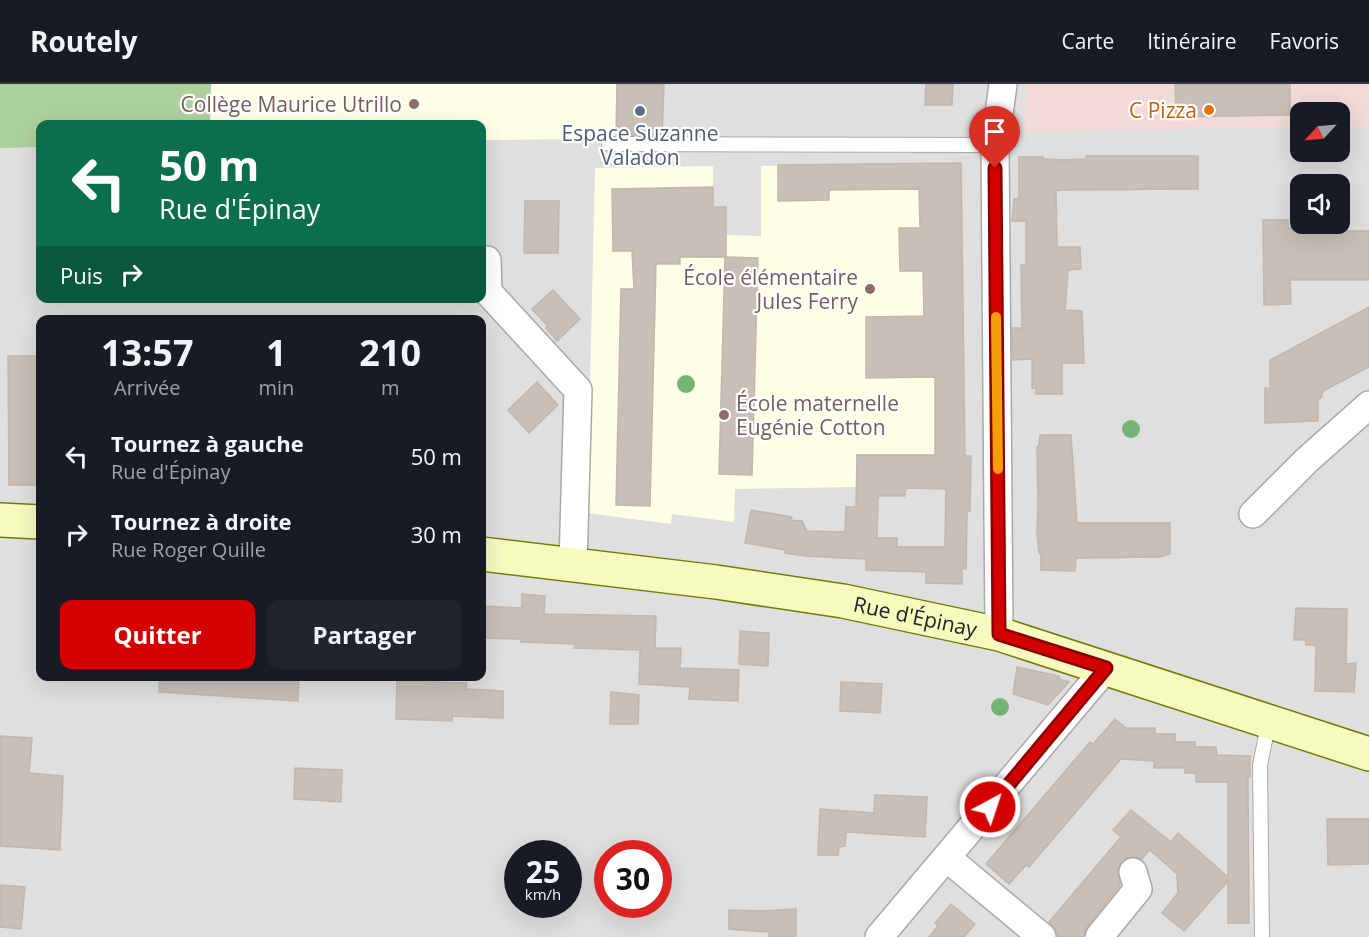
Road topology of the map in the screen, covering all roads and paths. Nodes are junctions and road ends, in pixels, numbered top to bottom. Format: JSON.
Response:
{"nodes":[{"id":1,"x":1003,"y":84,"type":"edge"},
{"id":2,"x":609,"y":144,"type":"dead end"},
{"id":3,"x":995,"y":145,"type":"junction"},
{"id":4,"x":487,"y":260,"type":"dead end"},
{"id":5,"x":1369,"y":405,"type":"edge"},
{"id":6,"x":1253,"y":514,"type":"dead end"},
{"id":7,"x":0,"y":520,"type":"edge"},
{"id":8,"x":36,"y":522,"type":"edge"},
{"id":9,"x":486,"y":554,"type":"edge"},
{"id":10,"x":573,"y":565,"type":"junction"},
{"id":11,"x":999,"y":634,"type":"junction"},
{"id":12,"x":1106,"y":668,"type":"junction"},
{"id":13,"x":1269,"y":721,"type":"junction"},
{"id":14,"x":1369,"y":754,"type":"edge"},
{"id":15,"x":947,"y":858,"type":"junction"},
{"id":16,"x":1133,"y":872,"type":"dead end"},
{"id":17,"x":879,"y":937,"type":"edge"},
{"id":18,"x":1042,"y":937,"type":"edge"},
{"id":19,"x":1099,"y":937,"type":"edge"},
{"id":20,"x":1262,"y":937,"type":"edge"}],
"edges":[{"from":1,"to":3,"type":"street"},
{"from":2,"to":3,"type":"lane"},
{"from":3,"to":11,"type":"street"},
{"from":4,"to":10,"type":"street"},
{"from":5,"to":6,"type":"street"},
{"from":7,"to":8,"type":"main road"},
{"from":9,"to":10,"type":"main road","name":"Rue d'Épinay"},
{"from":10,"to":11,"type":"main road","name":"Rue d'Épinay"},
{"from":11,"to":12,"type":"main road","name":"Rue d'Épinay"},
{"from":12,"to":13,"type":"main road","name":"Rue d'Épinay"},
{"from":12,"to":15,"type":"street"},
{"from":13,"to":14,"type":"main road","name":"Rue d'Épinay"},
{"from":13,"to":20,"type":"lane"},
{"from":15,"to":17,"type":"street"},
{"from":15,"to":18,"type":"street"},
{"from":16,"to":19,"type":"street"}]}
